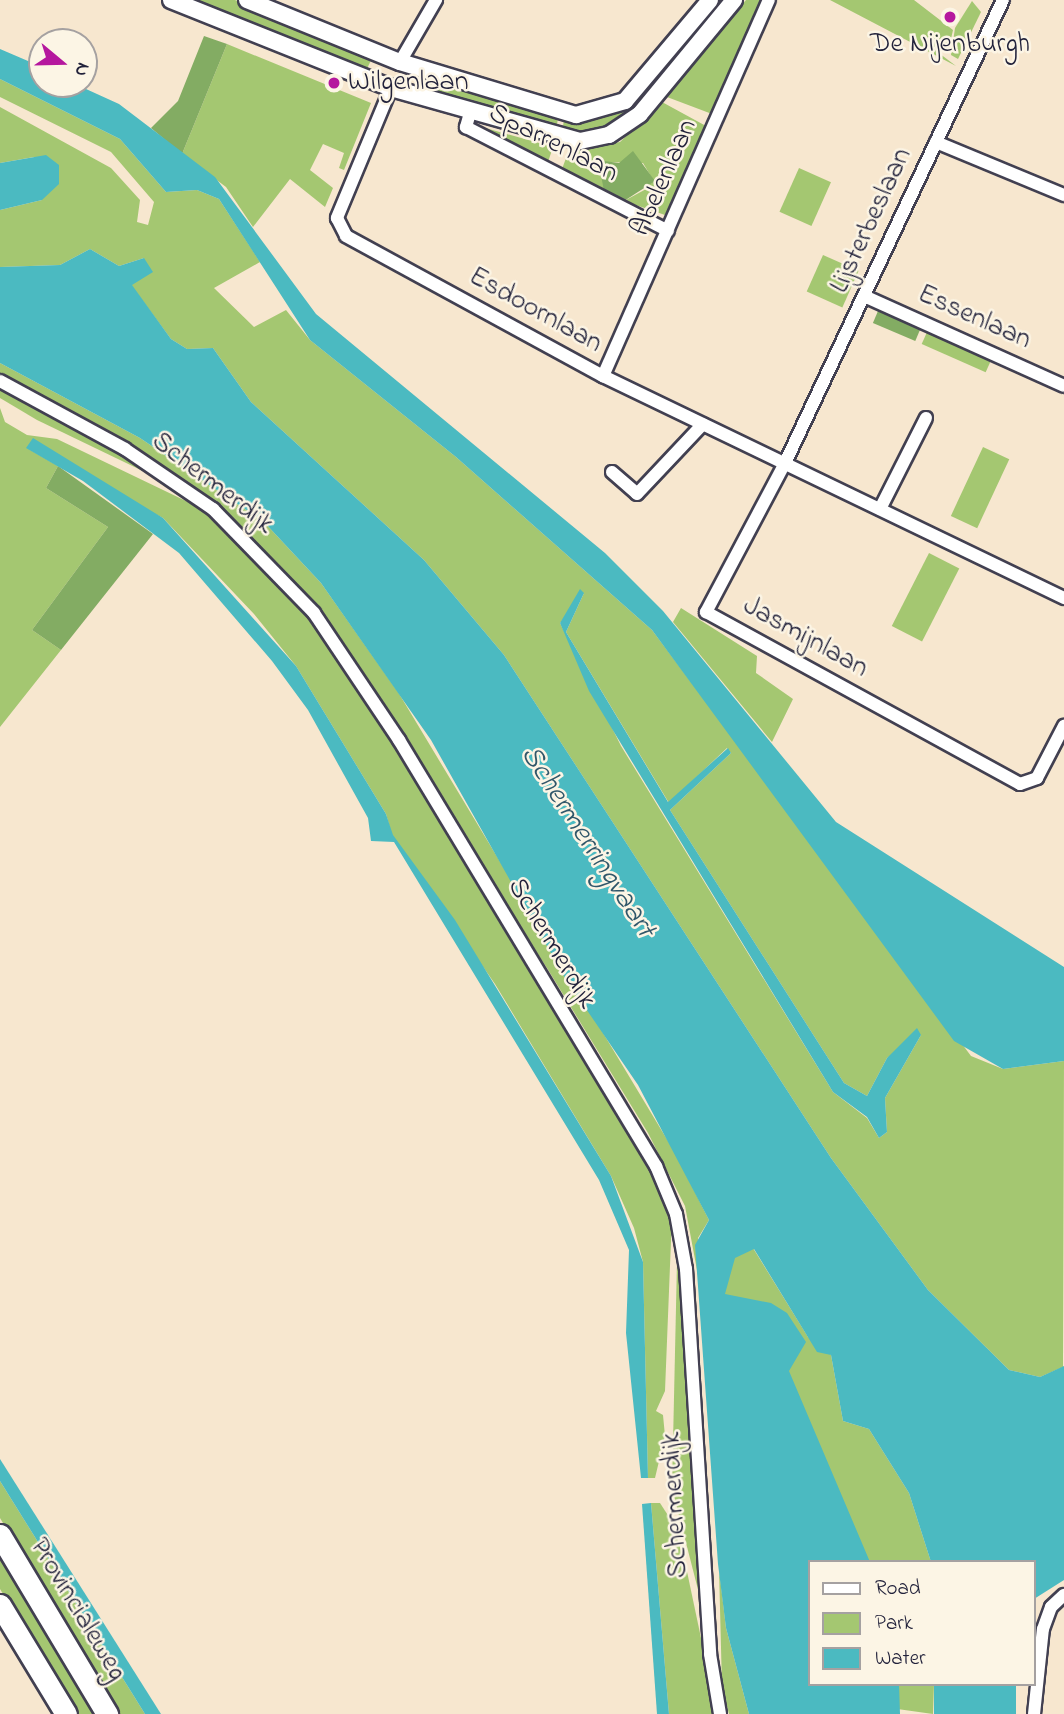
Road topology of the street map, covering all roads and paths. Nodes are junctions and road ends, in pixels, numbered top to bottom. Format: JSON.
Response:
{"nodes":[{"id":1,"x":171,"y":0,"type":"edge"},
{"id":2,"x":247,"y":0,"type":"edge"},
{"id":3,"x":436,"y":0,"type":"edge"},
{"id":4,"x":710,"y":0,"type":"edge"},
{"id":5,"x":734,"y":0,"type":"edge"},
{"id":6,"x":769,"y":0,"type":"edge"},
{"id":7,"x":1001,"y":1,"type":"edge"},
{"id":8,"x":400,"y":62,"type":"junction"},
{"id":9,"x":391,"y":88,"type":"junction"},
{"id":10,"x":470,"y":113,"type":"junction"},
{"id":11,"x":936,"y":142,"type":"junction"},
{"id":12,"x":1064,"y":195,"type":"edge"},
{"id":13,"x":668,"y":231,"type":"junction"},
{"id":14,"x":864,"y":296,"type":"junction"},
{"id":15,"x":603,"y":376,"type":"junction"},
{"id":16,"x":0,"y":382,"type":"edge"},
{"id":17,"x":1064,"y":386,"type":"edge"},
{"id":18,"x":926,"y":418,"type":"dead end"},
{"id":19,"x":703,"y":424,"type":"junction"},
{"id":20,"x":785,"y":463,"type":"junction"},
{"id":21,"x":612,"y":471,"type":"dead end"},
{"id":22,"x":880,"y":509,"type":"junction"},
{"id":23,"x":1064,"y":598,"type":"edge"},
{"id":24,"x":1064,"y":726,"type":"edge"},
{"id":25,"x":0,"y":1535,"type":"edge"},
{"id":26,"x":1064,"y":1595,"type":"edge"},
{"id":27,"x":0,"y":1605,"type":"edge"},
{"id":28,"x":66,"y":1714,"type":"edge"},
{"id":29,"x":107,"y":1714,"type":"edge"},
{"id":30,"x":720,"y":1714,"type":"edge"},
{"id":31,"x":1034,"y":1714,"type":"edge"}],
"edges":[{"from":1,"to":9,"type":"street"},
{"from":2,"to":8,"type":"street"},
{"from":3,"to":8,"type":"street"},
{"from":4,"to":8,"type":"street"},
{"from":5,"to":10,"type":"street"},
{"from":6,"to":13,"type":"street","name":"Abelenlaan"},
{"from":7,"to":11,"type":"street","name":"Lijsterbeslaan"},
{"from":8,"to":9,"type":"street"},
{"from":9,"to":10,"type":"street"},
{"from":9,"to":15,"type":"street","name":"Esdoornlaan"},
{"from":10,"to":13,"type":"street","name":"Sparrenlaan"},
{"from":11,"to":12,"type":"street"},
{"from":11,"to":14,"type":"street","name":"Lijsterbeslaan"},
{"from":13,"to":15,"type":"street","name":"Abelenlaan"},
{"from":14,"to":17,"type":"street","name":"Essenlaan"},
{"from":14,"to":20,"type":"street","name":"Lijsterbeslaan"},
{"from":15,"to":19,"type":"street","name":"Esdoornlaan"},
{"from":16,"to":30,"type":"street","name":"Schermerdijk"},
{"from":18,"to":22,"type":"street"},
{"from":19,"to":20,"type":"street","name":"Esdoornlaan"},
{"from":19,"to":21,"type":"street"},
{"from":20,"to":22,"type":"street","name":"Esdoornlaan"},
{"from":20,"to":24,"type":"street","name":"Jasmijnlaan"},
{"from":22,"to":23,"type":"street","name":"Esdoornlaan"},
{"from":25,"to":29,"type":"highway","name":"Provincialeweg"},
{"from":26,"to":31,"type":"street"},
{"from":27,"to":28,"type":"highway"}]}
